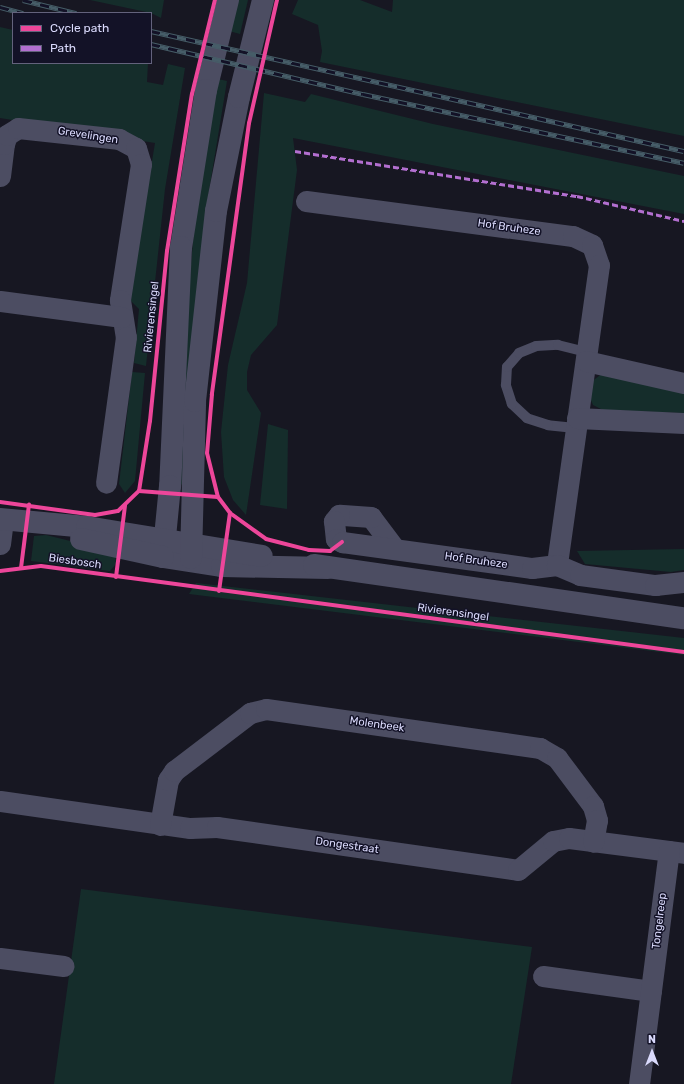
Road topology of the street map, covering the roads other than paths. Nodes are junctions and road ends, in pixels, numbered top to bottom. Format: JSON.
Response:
{"nodes":[{"id":1,"x":228,"y":0,"type":"edge"},
{"id":2,"x":263,"y":0,"type":"edge"},
{"id":3,"x":0,"y":175,"type":"edge"},
{"id":4,"x":306,"y":201,"type":"dead end"},
{"id":5,"x":0,"y":301,"type":"edge"},
{"id":6,"x":122,"y":317,"type":"junction"},
{"id":7,"x":587,"y":356,"type":"junction"},
{"id":8,"x":684,"y":383,"type":"edge"},
{"id":9,"x":576,"y":423,"type":"junction"},
{"id":10,"x":684,"y":423,"type":"edge"},
{"id":11,"x":106,"y":483,"type":"dead end"},
{"id":12,"x":1,"y":520,"type":"edge"},
{"id":13,"x":0,"y":544,"type":"edge"},
{"id":14,"x":165,"y":548,"type":"junction"},
{"id":15,"x":395,"y":549,"type":"dead end"},
{"id":16,"x":192,"y":553,"type":"junction"},
{"id":17,"x":557,"y":565,"type":"junction"},
{"id":18,"x":684,"y":582,"type":"edge"},
{"id":19,"x":684,"y":618,"type":"edge"},
{"id":20,"x":0,"y":802,"type":"edge"},
{"id":21,"x":160,"y":824,"type":"junction"},
{"id":22,"x":593,"y":842,"type":"junction"},
{"id":23,"x":677,"y":852,"type":"edge"},
{"id":24,"x":0,"y":958,"type":"edge"},
{"id":25,"x":63,"y":966,"type":"dead end"},
{"id":26,"x":542,"y":976,"type":"dead end"},
{"id":27,"x":651,"y":991,"type":"junction"},
{"id":28,"x":640,"y":1084,"type":"edge"}],
"edges":[{"from":1,"to":14,"type":"street"},
{"from":2,"to":16,"type":"street"},
{"from":3,"to":6,"type":"street","name":"Grevelingen"},
{"from":4,"to":7,"type":"street","name":"Hof Bruheze"},
{"from":5,"to":6,"type":"street"},
{"from":6,"to":11,"type":"street","name":"Grevelingen"},
{"from":7,"to":8,"type":"street"},
{"from":7,"to":9,"type":"street","name":"Hof Bruheze"},
{"from":7,"to":9,"type":"lane"},
{"from":9,"to":10,"type":"street"},
{"from":9,"to":17,"type":"street","name":"Hof Bruheze"},
{"from":12,"to":13,"type":"street"},
{"from":12,"to":14,"type":"street"},
{"from":14,"to":16,"type":"street"},
{"from":15,"to":17,"type":"street","name":"Hof Bruheze"},
{"from":16,"to":19,"type":"street"},
{"from":17,"to":18,"type":"street","name":"Hof Bruheze"},
{"from":20,"to":21,"type":"street","name":"Dongestraat"},
{"from":21,"to":22,"type":"street","name":"Dongestraat"},
{"from":21,"to":22,"type":"street","name":"Molenbeek"},
{"from":22,"to":23,"type":"street","name":"Dongestraat"},
{"from":23,"to":27,"type":"street","name":"Tongelreep"},
{"from":24,"to":25,"type":"street"},
{"from":26,"to":27,"type":"street"},
{"from":27,"to":28,"type":"street","name":"Tongelreep"}]}
